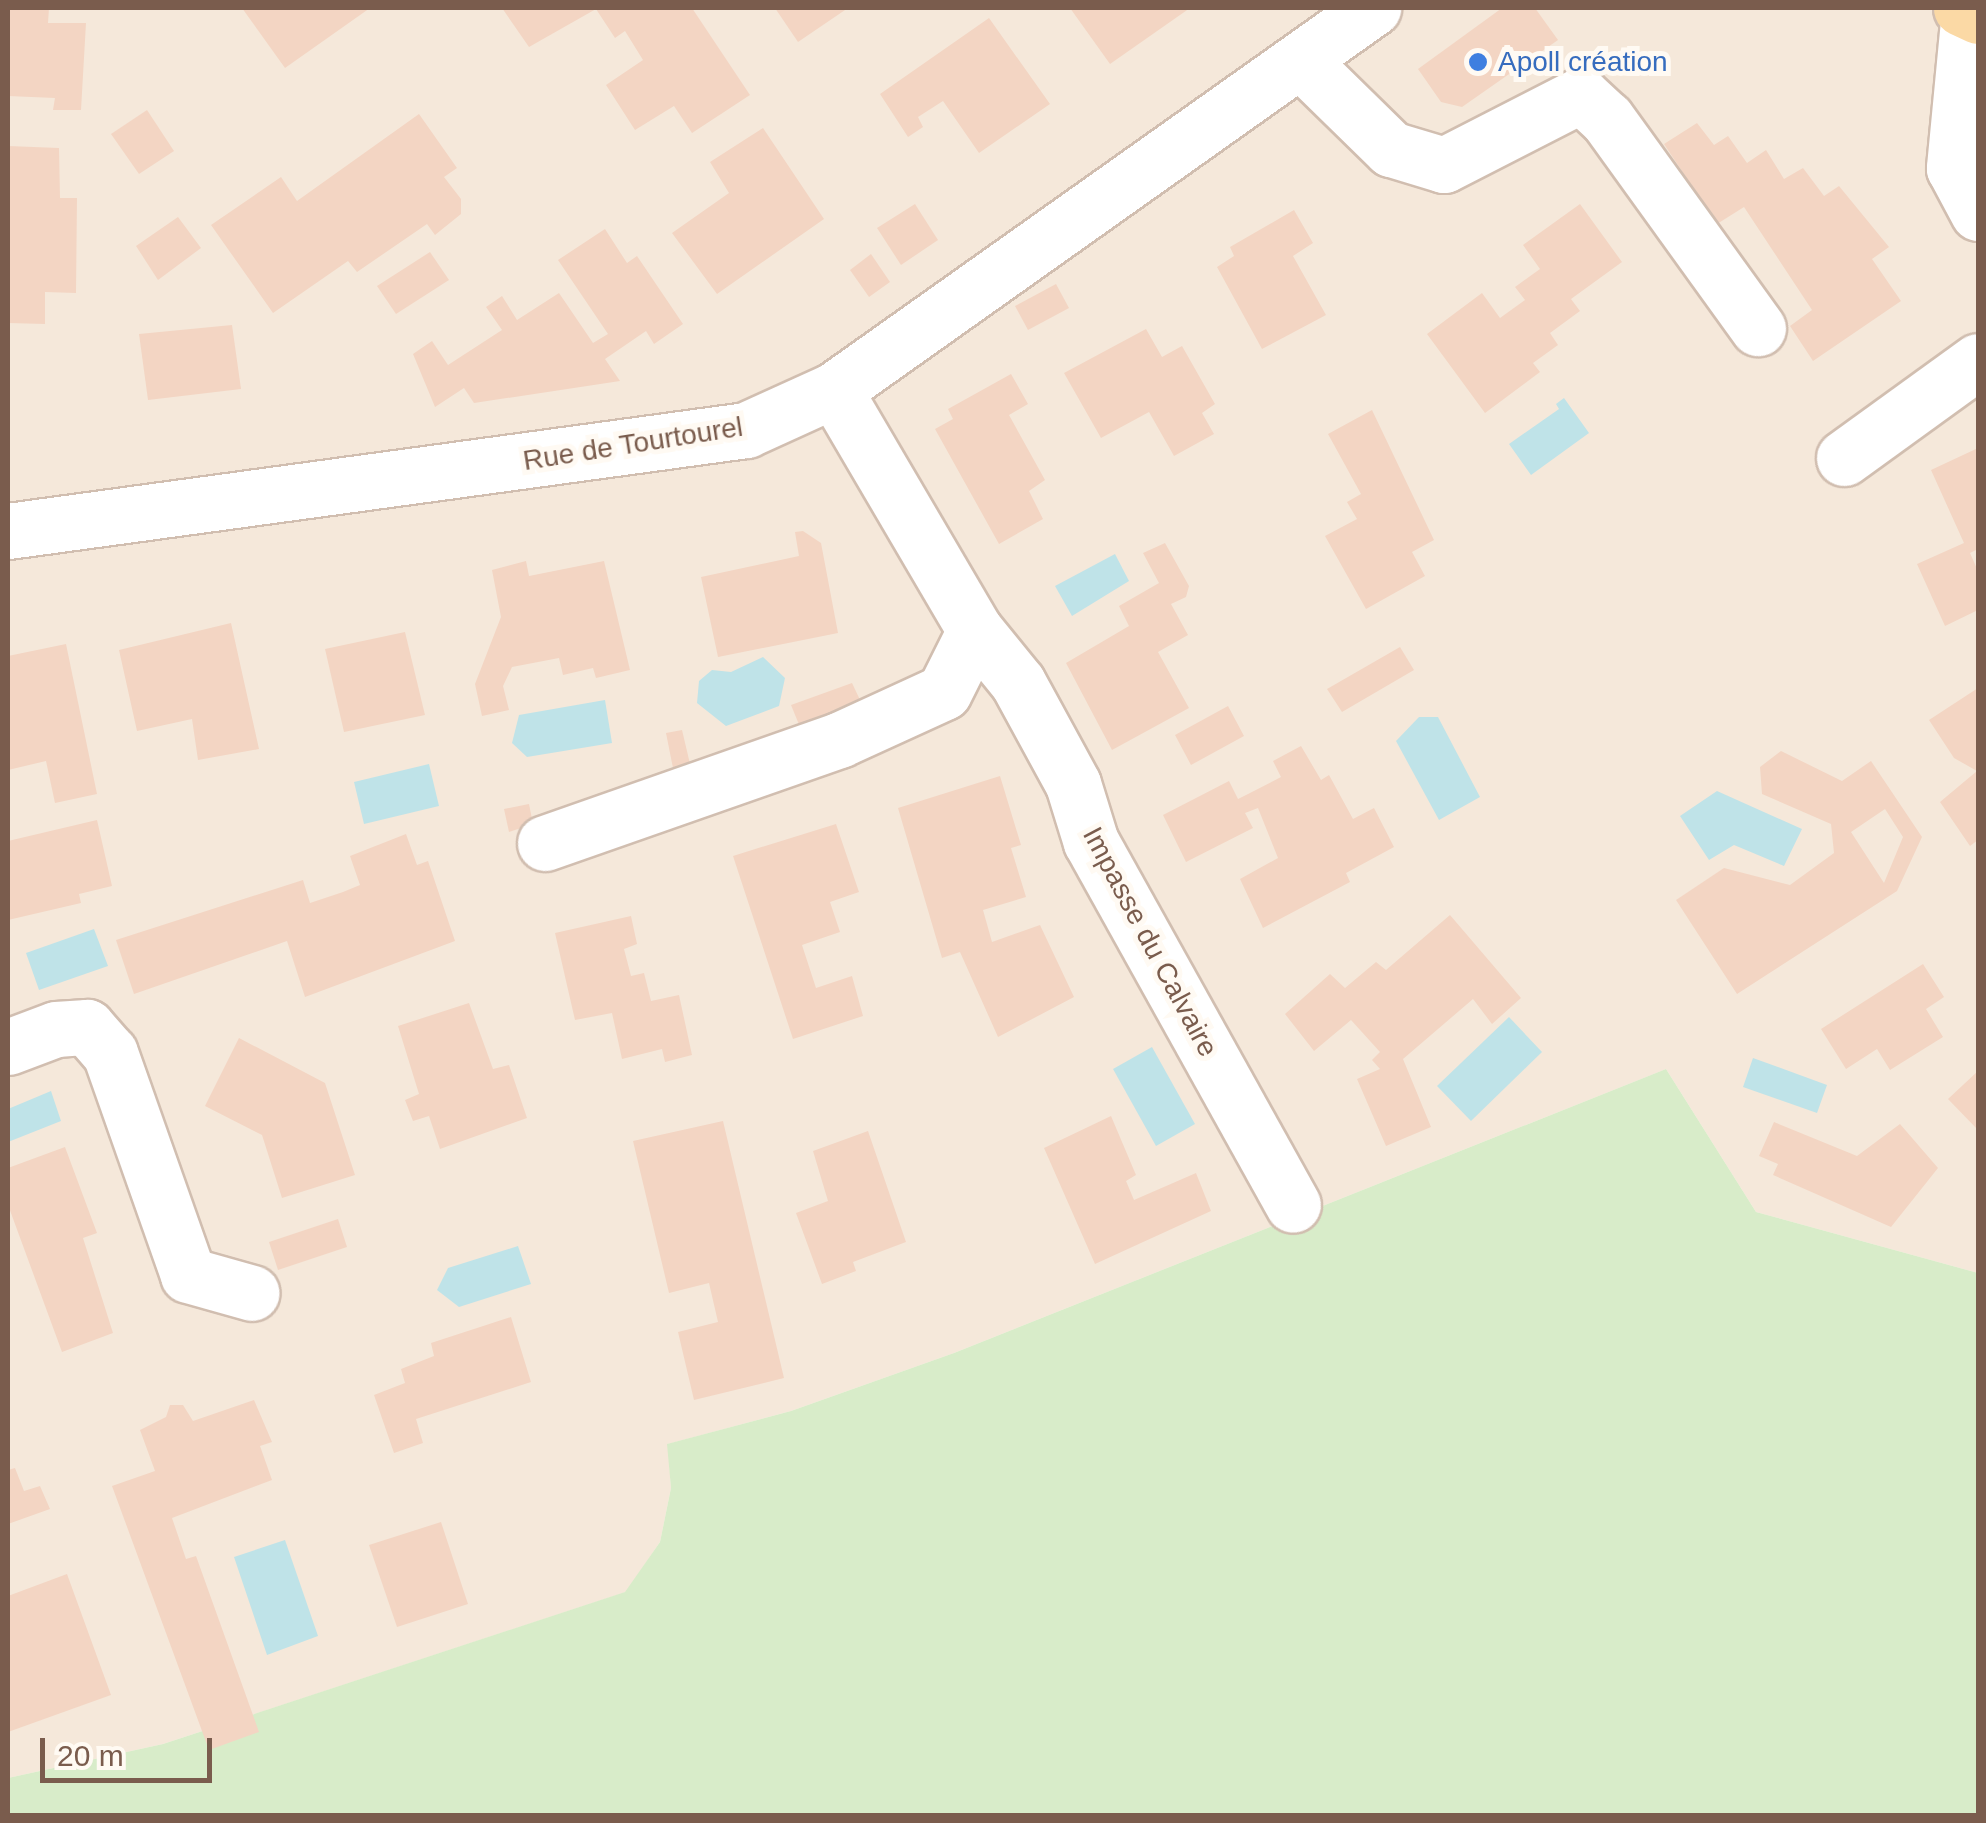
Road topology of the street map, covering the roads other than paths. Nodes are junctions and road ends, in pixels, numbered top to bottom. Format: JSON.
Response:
{"nodes":[{"id":1,"x":1373,"y":8,"type":"edge"},
{"id":2,"x":1970,"y":11,"type":"edge"},
{"id":3,"x":1301,"y":61,"type":"junction"},
{"id":4,"x":1978,"y":214,"type":"edge"},
{"id":5,"x":1758,"y":328,"type":"dead end"},
{"id":6,"x":1978,"y":361,"type":"edge"},
{"id":7,"x":834,"y":390,"type":"junction"},
{"id":8,"x":1844,"y":458,"type":"dead end"},
{"id":9,"x":8,"y":531,"type":"edge"},
{"id":10,"x":974,"y":630,"type":"junction"},
{"id":11,"x":545,"y":843,"type":"dead end"},
{"id":12,"x":8,"y":1047,"type":"edge"},
{"id":13,"x":1293,"y":1205,"type":"dead end"},
{"id":14,"x":252,"y":1293,"type":"dead end"}],
"edges":[{"from":1,"to":3,"type":"street","name":"Rue de Tourtourel"},
{"from":2,"to":4,"type":"street"},
{"from":3,"to":5,"type":"street"},
{"from":3,"to":7,"type":"street","name":"Rue de Tourtourel"},
{"from":6,"to":8,"type":"street"},
{"from":7,"to":9,"type":"street","name":"Rue de Tourtourel"},
{"from":7,"to":10,"type":"street","name":"Impasse du Calvaire"},
{"from":10,"to":11,"type":"street"},
{"from":10,"to":13,"type":"street","name":"Impasse du Calvaire"},
{"from":12,"to":14,"type":"street"}]}
